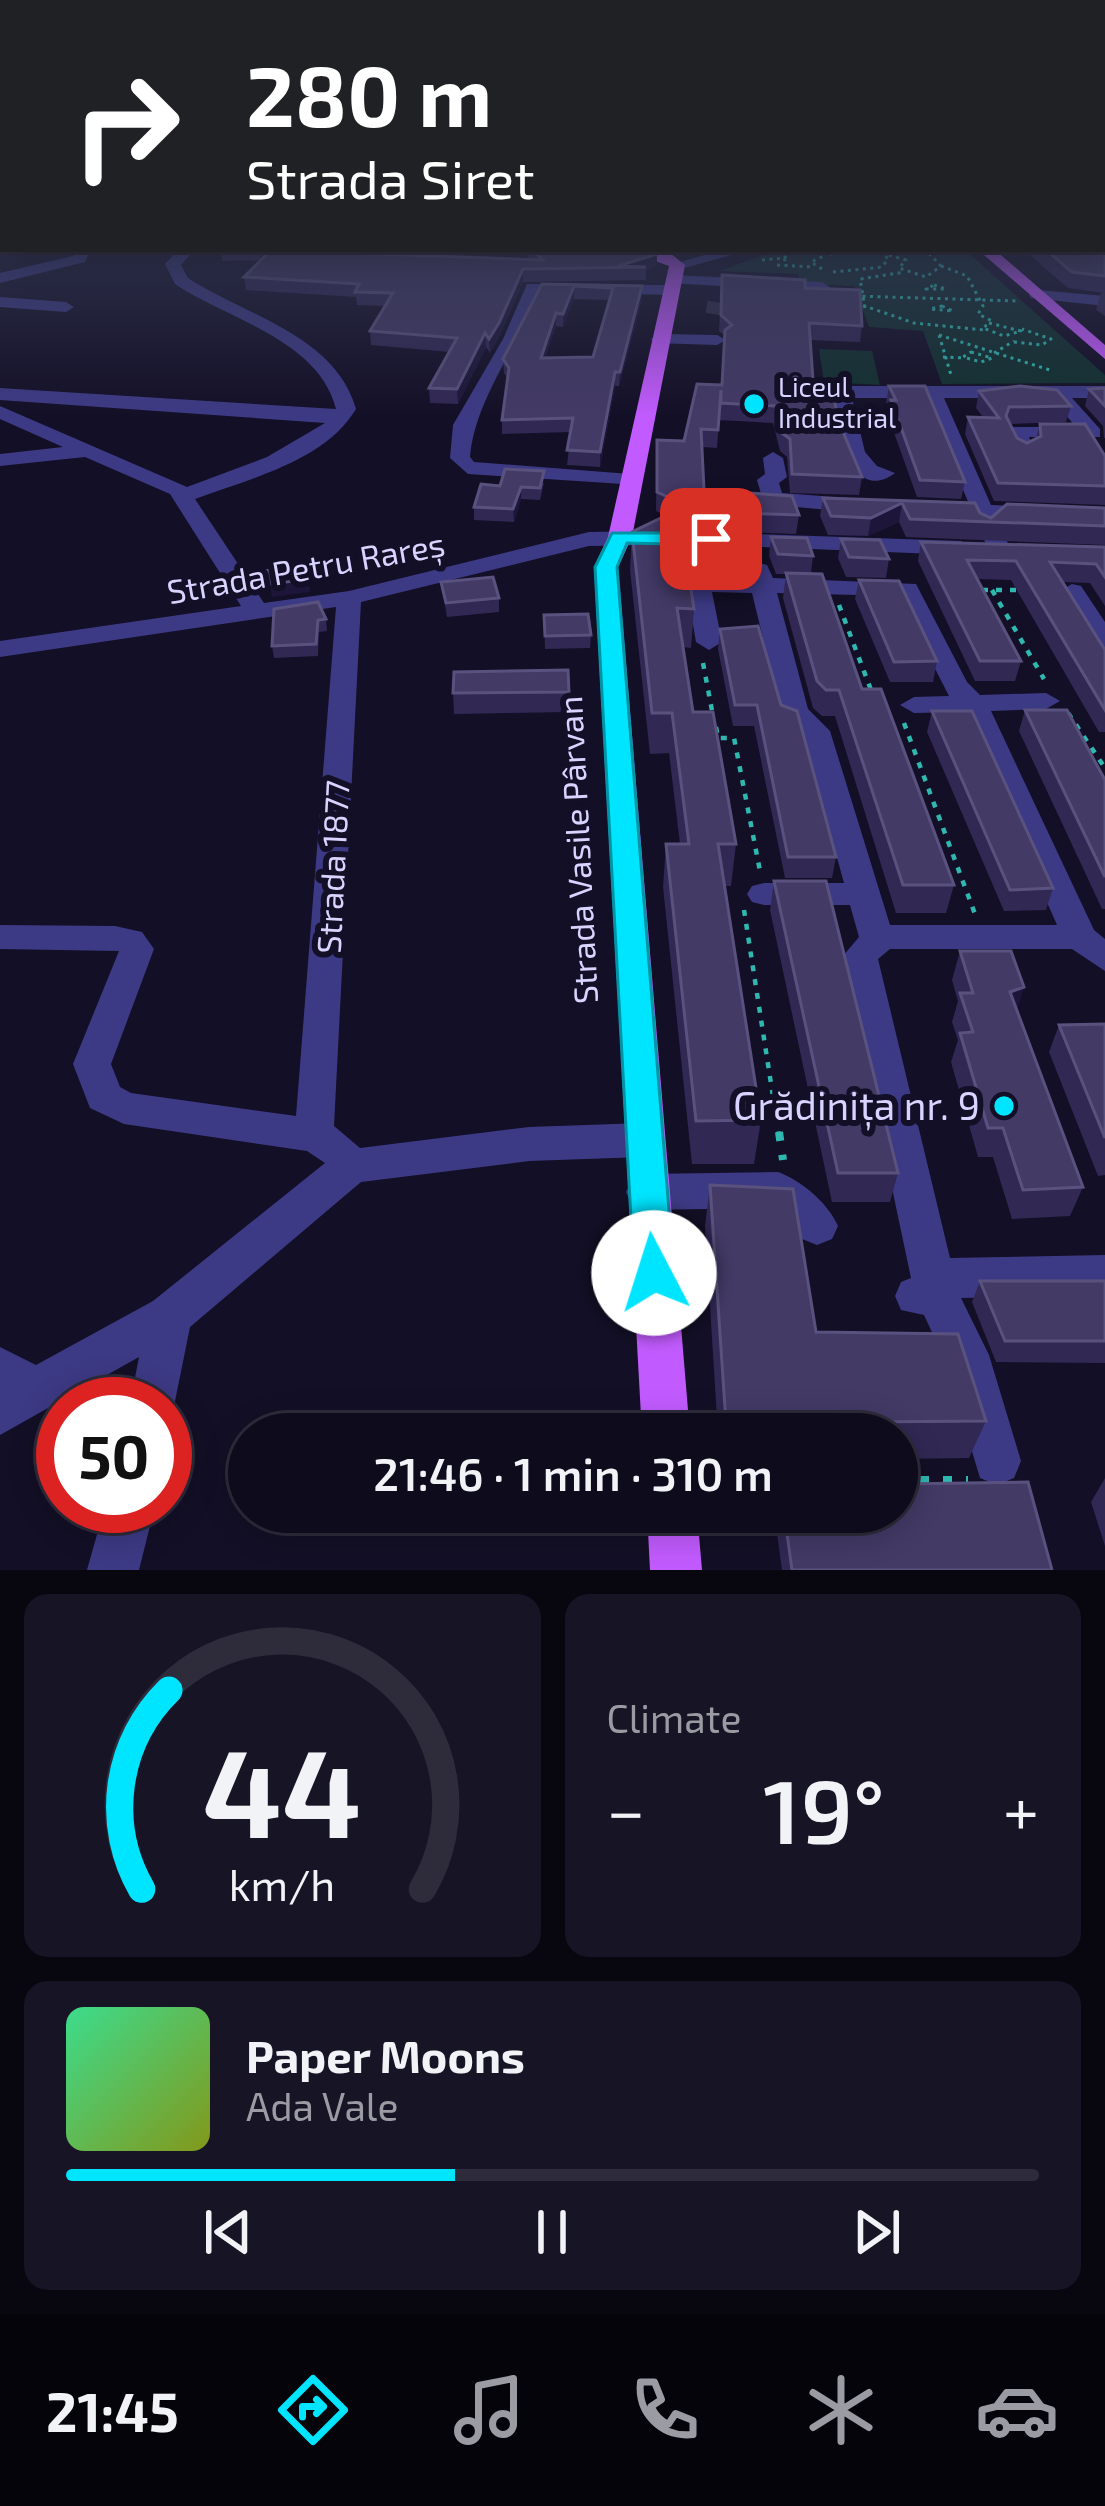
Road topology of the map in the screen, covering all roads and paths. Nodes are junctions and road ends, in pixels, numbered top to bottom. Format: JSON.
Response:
{"nodes":[{"id":1,"x":176,"y":271,"type":"edge"},
{"id":2,"x":669,"y":271,"type":"edge"},
{"id":3,"x":693,"y":271,"type":"edge"},
{"id":4,"x":934,"y":271,"type":"edge"},
{"id":5,"x":953,"y":271,"type":"edge"},
{"id":6,"x":1005,"y":271,"type":"edge"},
{"id":7,"x":904,"y":272,"type":"joint"},
{"id":8,"x":679,"y":277,"type":"junction"},
{"id":9,"x":926,"y":277,"type":"junction"},
{"id":10,"x":822,"y":287,"type":"edge"},
{"id":11,"x":862,"y":296,"type":"junction"},
{"id":12,"x":1030,"y":298,"type":"junction"},
{"id":13,"x":952,"y":300,"type":"junction"},
{"id":14,"x":980,"y":300,"type":"junction"},
{"id":15,"x":0,"y":302,"type":"edge"},
{"id":16,"x":715,"y":302,"type":"dead end"},
{"id":17,"x":1099,"y":306,"type":"edge"},
{"id":18,"x":66,"y":307,"type":"dead end"},
{"id":19,"x":865,"y":308,"type":"junction"},
{"id":20,"x":1065,"y":320,"type":"junction"},
{"id":21,"x":994,"y":322,"type":"junction"},
{"id":22,"x":938,"y":326,"type":"junction"},
{"id":23,"x":1021,"y":329,"type":"junction"},
{"id":24,"x":984,"y":330,"type":"junction"},
{"id":25,"x":713,"y":331,"type":"dead end"},
{"id":26,"x":939,"y":335,"type":"junction"},
{"id":27,"x":1007,"y":336,"type":"junction"},
{"id":28,"x":668,"y":339,"type":"junction"},
{"id":29,"x":1014,"y":342,"type":"junction"},
{"id":30,"x":991,"y":354,"type":"junction"},
{"id":31,"x":1105,"y":354,"type":"edge"},
{"id":32,"x":943,"y":357,"type":"junction"},
{"id":33,"x":965,"y":358,"type":"junction"},
{"id":34,"x":1056,"y":382,"type":"junction"},
{"id":35,"x":957,"y":385,"type":"dead end"},
{"id":36,"x":932,"y":392,"type":"junction"},
{"id":37,"x":1105,"y":392,"type":"edge"},
{"id":38,"x":0,"y":394,"type":"edge"},
{"id":39,"x":0,"y":412,"type":"edge"},
{"id":40,"x":342,"y":418,"type":"junction"},
{"id":41,"x":949,"y":431,"type":"junction"},
{"id":42,"x":980,"y":432,"type":"edge"},
{"id":43,"x":1024,"y":449,"type":"edge"},
{"id":44,"x":84,"y":451,"type":"junction"},
{"id":45,"x":773,"y":458,"type":"dead end"},
{"id":46,"x":0,"y":460,"type":"edge"},
{"id":47,"x":884,"y":473,"type":"dead end"},
{"id":48,"x":630,"y":480,"type":"junction"},
{"id":49,"x":185,"y":495,"type":"junction"},
{"id":50,"x":982,"y":512,"type":"junction"},
{"id":51,"x":1105,"y":516,"type":"edge"},
{"id":52,"x":620,"y":537,"type":"junction"},
{"id":53,"x":756,"y":540,"type":"junction"},
{"id":54,"x":761,"y":585,"type":"junction"},
{"id":55,"x":832,"y":587,"type":"junction"},
{"id":56,"x":972,"y":590,"type":"edge"},
{"id":57,"x":1105,"y":590,"type":"edge"},
{"id":58,"x":1072,"y":591,"type":"junction"},
{"id":59,"x":349,"y":598,"type":"junction"},
{"id":60,"x":258,"y":613,"type":"junction"},
{"id":61,"x":734,"y":635,"type":"junction"},
{"id":62,"x":1105,"y":642,"type":"edge"},
{"id":63,"x":0,"y":649,"type":"edge"},
{"id":64,"x":872,"y":694,"type":"edge"},
{"id":65,"x":1046,"y":701,"type":"dead end"},
{"id":66,"x":973,"y":703,"type":"junction"},
{"id":67,"x":908,"y":711,"type":"joint"},
{"id":68,"x":864,"y":893,"type":"junction"},
{"id":69,"x":764,"y":894,"type":"dead end"},
{"id":70,"x":984,"y":937,"type":"junction"},
{"id":71,"x":0,"y":938,"type":"edge"},
{"id":72,"x":871,"y":944,"type":"junction"},
{"id":73,"x":1092,"y":947,"type":"edge"},
{"id":74,"x":314,"y":1135,"type":"junction"},
{"id":75,"x":643,"y":1140,"type":"junction"},
{"id":76,"x":351,"y":1166,"type":"junction"},
{"id":77,"x":647,"y":1192,"type":"junction"},
{"id":78,"x":817,"y":1226,"type":"dead end"},
{"id":79,"x":1105,"y":1275,"type":"edge"},
{"id":80,"x":926,"y":1295,"type":"junction"},
{"id":81,"x":169,"y":1316,"type":"junction"},
{"id":82,"x":159,"y":1377,"type":"edge"},
{"id":83,"x":12,"y":1390,"type":"edge"},
{"id":84,"x":664,"y":1413,"type":"edge"},
{"id":85,"x":997,"y":1461,"type":"joint"},
{"id":86,"x":918,"y":1480,"type":"edge"},
{"id":87,"x":123,"y":1533,"type":"edge"},
{"id":88,"x":673,"y":1533,"type":"edge"},
{"id":89,"x":113,"y":1570,"type":"edge"},
{"id":90,"x":676,"y":1570,"type":"edge"}],
"edges":[{"from":1,"to":40,"type":"street"},
{"from":2,"to":8,"type":"main road"},
{"from":3,"to":8,"type":"street"},
{"from":4,"to":9,"type":"path"},
{"from":5,"to":14,"type":"path"},
{"from":6,"to":12,"type":"main road"},
{"from":7,"to":9,"type":"path"},
{"from":7,"to":11,"type":"path"},
{"from":8,"to":10,"type":"street"},
{"from":8,"to":16,"type":"street"},
{"from":8,"to":28,"type":"main road","name":"Strada Vasile Pârvan"},
{"from":8,"to":48,"type":"street"},
{"from":9,"to":13,"type":"path"},
{"from":11,"to":13,"type":"path"},
{"from":11,"to":19,"type":"path"},
{"from":11,"to":19,"type":"path"},
{"from":12,"to":14,"type":"path"},
{"from":12,"to":17,"type":"street"},
{"from":12,"to":20,"type":"main road"},
{"from":13,"to":14,"type":"path"},
{"from":14,"to":21,"type":"path"},
{"from":15,"to":18,"type":"street"},
{"from":17,"to":20,"type":"street"},
{"from":19,"to":22,"type":"path"},
{"from":20,"to":31,"type":"main road"},
{"from":21,"to":23,"type":"path"},
{"from":21,"to":24,"type":"path"},
{"from":22,"to":24,"type":"path"},
{"from":22,"to":26,"type":"path"},
{"from":23,"to":27,"type":"path"},
{"from":23,"to":29,"type":"path"},
{"from":24,"to":27,"type":"path"},
{"from":25,"to":28,"type":"street"},
{"from":26,"to":30,"type":"path"},
{"from":26,"to":32,"type":"path"},
{"from":27,"to":29,"type":"path"},
{"from":28,"to":48,"type":"main road","name":"Strada Vasile Pârvan"},
{"from":29,"to":30,"type":"path"},
{"from":30,"to":33,"type":"path"},
{"from":30,"to":33,"type":"path"},
{"from":30,"to":34,"type":"path"},
{"from":32,"to":33,"type":"path"},
{"from":32,"to":35,"type":"path"},
{"from":34,"to":36,"type":"street"},
{"from":34,"to":37,"type":"street"},
{"from":34,"to":43,"type":"street"},
{"from":36,"to":41,"type":"street"},
{"from":36,"to":47,"type":"street"},
{"from":38,"to":40,"type":"street"},
{"from":39,"to":44,"type":"street"},
{"from":40,"to":49,"type":"street"},
{"from":41,"to":42,"type":"street"},
{"from":41,"to":50,"type":"street"},
{"from":44,"to":46,"type":"street"},
{"from":44,"to":49,"type":"street"},
{"from":45,"to":50,"type":"street"},
{"from":48,"to":52,"type":"main road","name":"Strada Vasile Pârvan"},
{"from":49,"to":60,"type":"street"},
{"from":50,"to":51,"type":"street"},
{"from":50,"to":53,"type":"street","name":"Strada Petru Rareș"},
{"from":52,"to":53,"type":"street","name":"Strada Petru Rareș"},
{"from":52,"to":59,"type":"street","name":"Strada Petru Rareș"},
{"from":52,"to":75,"type":"main road","name":"Strada Vasile Pârvan"},
{"from":53,"to":54,"type":"street"},
{"from":54,"to":55,"type":"street"},
{"from":54,"to":61,"type":"street"},
{"from":54,"to":61,"type":"street"},
{"from":55,"to":64,"type":"path"},
{"from":55,"to":66,"type":"street"},
{"from":56,"to":58,"type":"path"},
{"from":57,"to":58,"type":"street"},
{"from":58,"to":62,"type":"street"},
{"from":59,"to":60,"type":"street","name":"Strada Petru Rareș"},
{"from":59,"to":74,"type":"street","name":"Strada 1877"},
{"from":60,"to":63,"type":"street","name":"Strada Petru Rareș"},
{"from":61,"to":68,"type":"street"},
{"from":65,"to":66,"type":"street"},
{"from":66,"to":67,"type":"street"},
{"from":66,"to":73,"type":"street"},
{"from":67,"to":70,"type":"path"},
{"from":68,"to":69,"type":"street"},
{"from":68,"to":72,"type":"street"},
{"from":70,"to":72,"type":"street"},
{"from":70,"to":73,"type":"street"},
{"from":71,"to":74,"type":"street"},
{"from":72,"to":80,"type":"street"},
{"from":74,"to":76,"type":"street"},
{"from":75,"to":76,"type":"street"},
{"from":75,"to":77,"type":"main road","name":"Strada Vasile Pârvan"},
{"from":76,"to":81,"type":"street"},
{"from":77,"to":78,"type":"street"},
{"from":77,"to":84,"type":"main road","name":"Strada Vasile Pârvan"},
{"from":79,"to":80,"type":"street"},
{"from":80,"to":85,"type":"street"},
{"from":81,"to":82,"type":"street"},
{"from":81,"to":83,"type":"street"},
{"from":85,"to":86,"type":"path"},
{"from":87,"to":89,"type":"street"},
{"from":88,"to":90,"type":"main road"}]}
